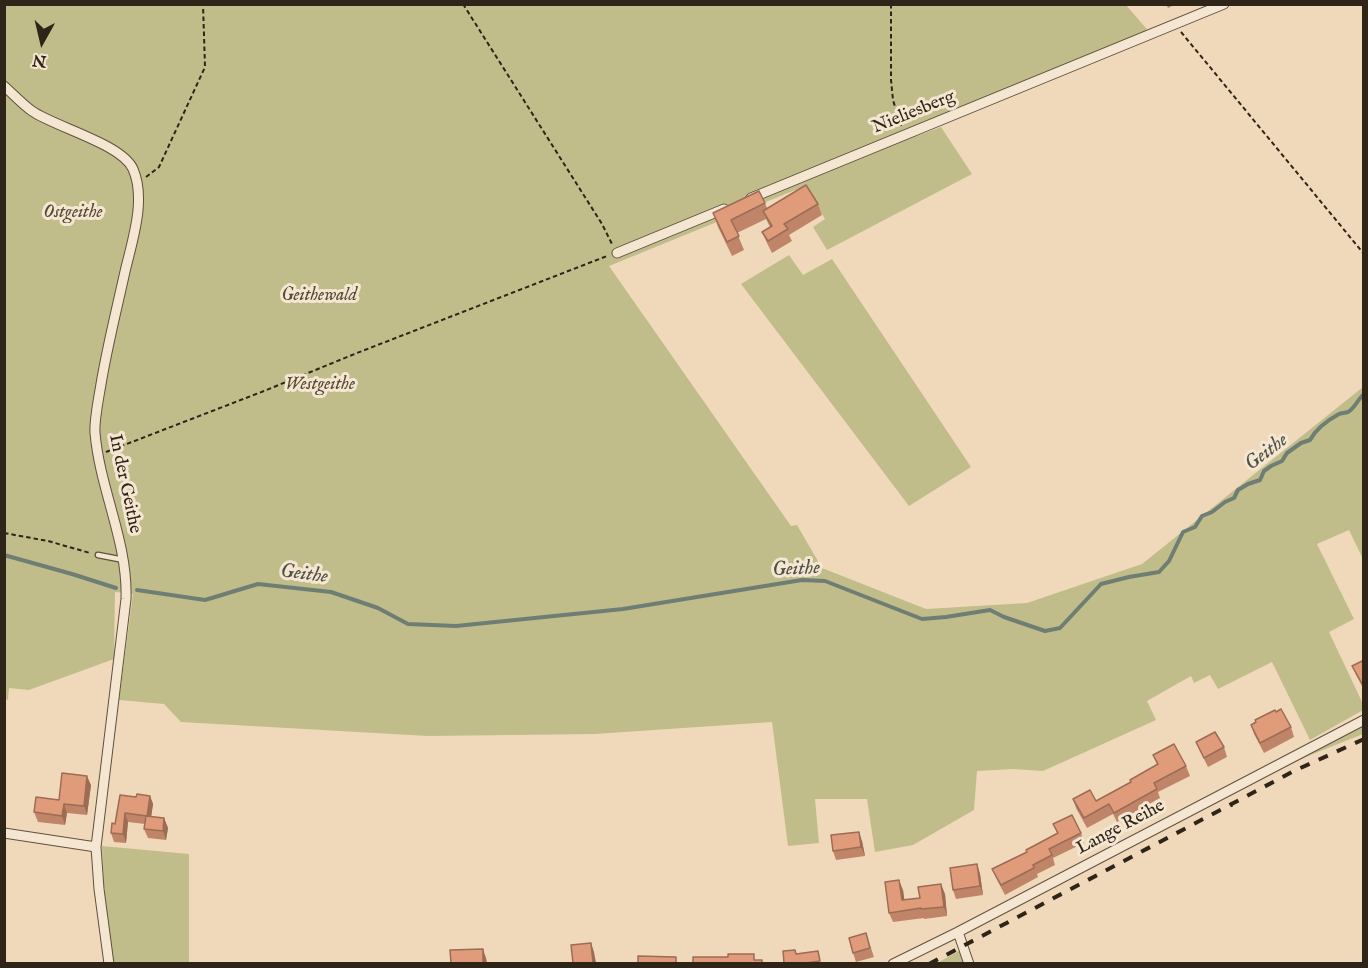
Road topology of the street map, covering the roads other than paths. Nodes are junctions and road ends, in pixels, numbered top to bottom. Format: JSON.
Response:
{"nodes":[{"id":1,"x":1224,"y":4,"type":"edge"},
{"id":2,"x":4,"y":86,"type":"edge"},
{"id":3,"x":738,"y":203,"type":"edge"},
{"id":4,"x":728,"y":207,"type":"edge"},
{"id":5,"x":617,"y":253,"type":"road end"},
{"id":6,"x":98,"y":555,"type":"road end"},
{"id":7,"x":124,"y":560,"type":"junction"},
{"id":8,"x":1364,"y":720,"type":"edge"},
{"id":9,"x":4,"y":833,"type":"edge"},
{"id":10,"x":96,"y":847,"type":"junction"},
{"id":11,"x":958,"y":932,"type":"junction"},
{"id":12,"x":110,"y":963,"type":"edge"},
{"id":13,"x":893,"y":963,"type":"edge"},
{"id":14,"x":969,"y":963,"type":"edge"}],
"edges":[{"from":1,"to":3,"type":"street","name":"Nieliesberg"},
{"from":2,"to":7,"type":"street","name":"In der Geithe"},
{"from":4,"to":5,"type":"street"},
{"from":6,"to":7,"type":"lane"},
{"from":7,"to":10,"type":"street","name":"In der Geithe"},
{"from":8,"to":11,"type":"street","name":"Lange Reihe"},
{"from":9,"to":10,"type":"street"},
{"from":10,"to":12,"type":"street","name":"In der Geithe"},
{"from":11,"to":13,"type":"street","name":"Lange Reihe"},
{"from":11,"to":14,"type":"street"}]}
